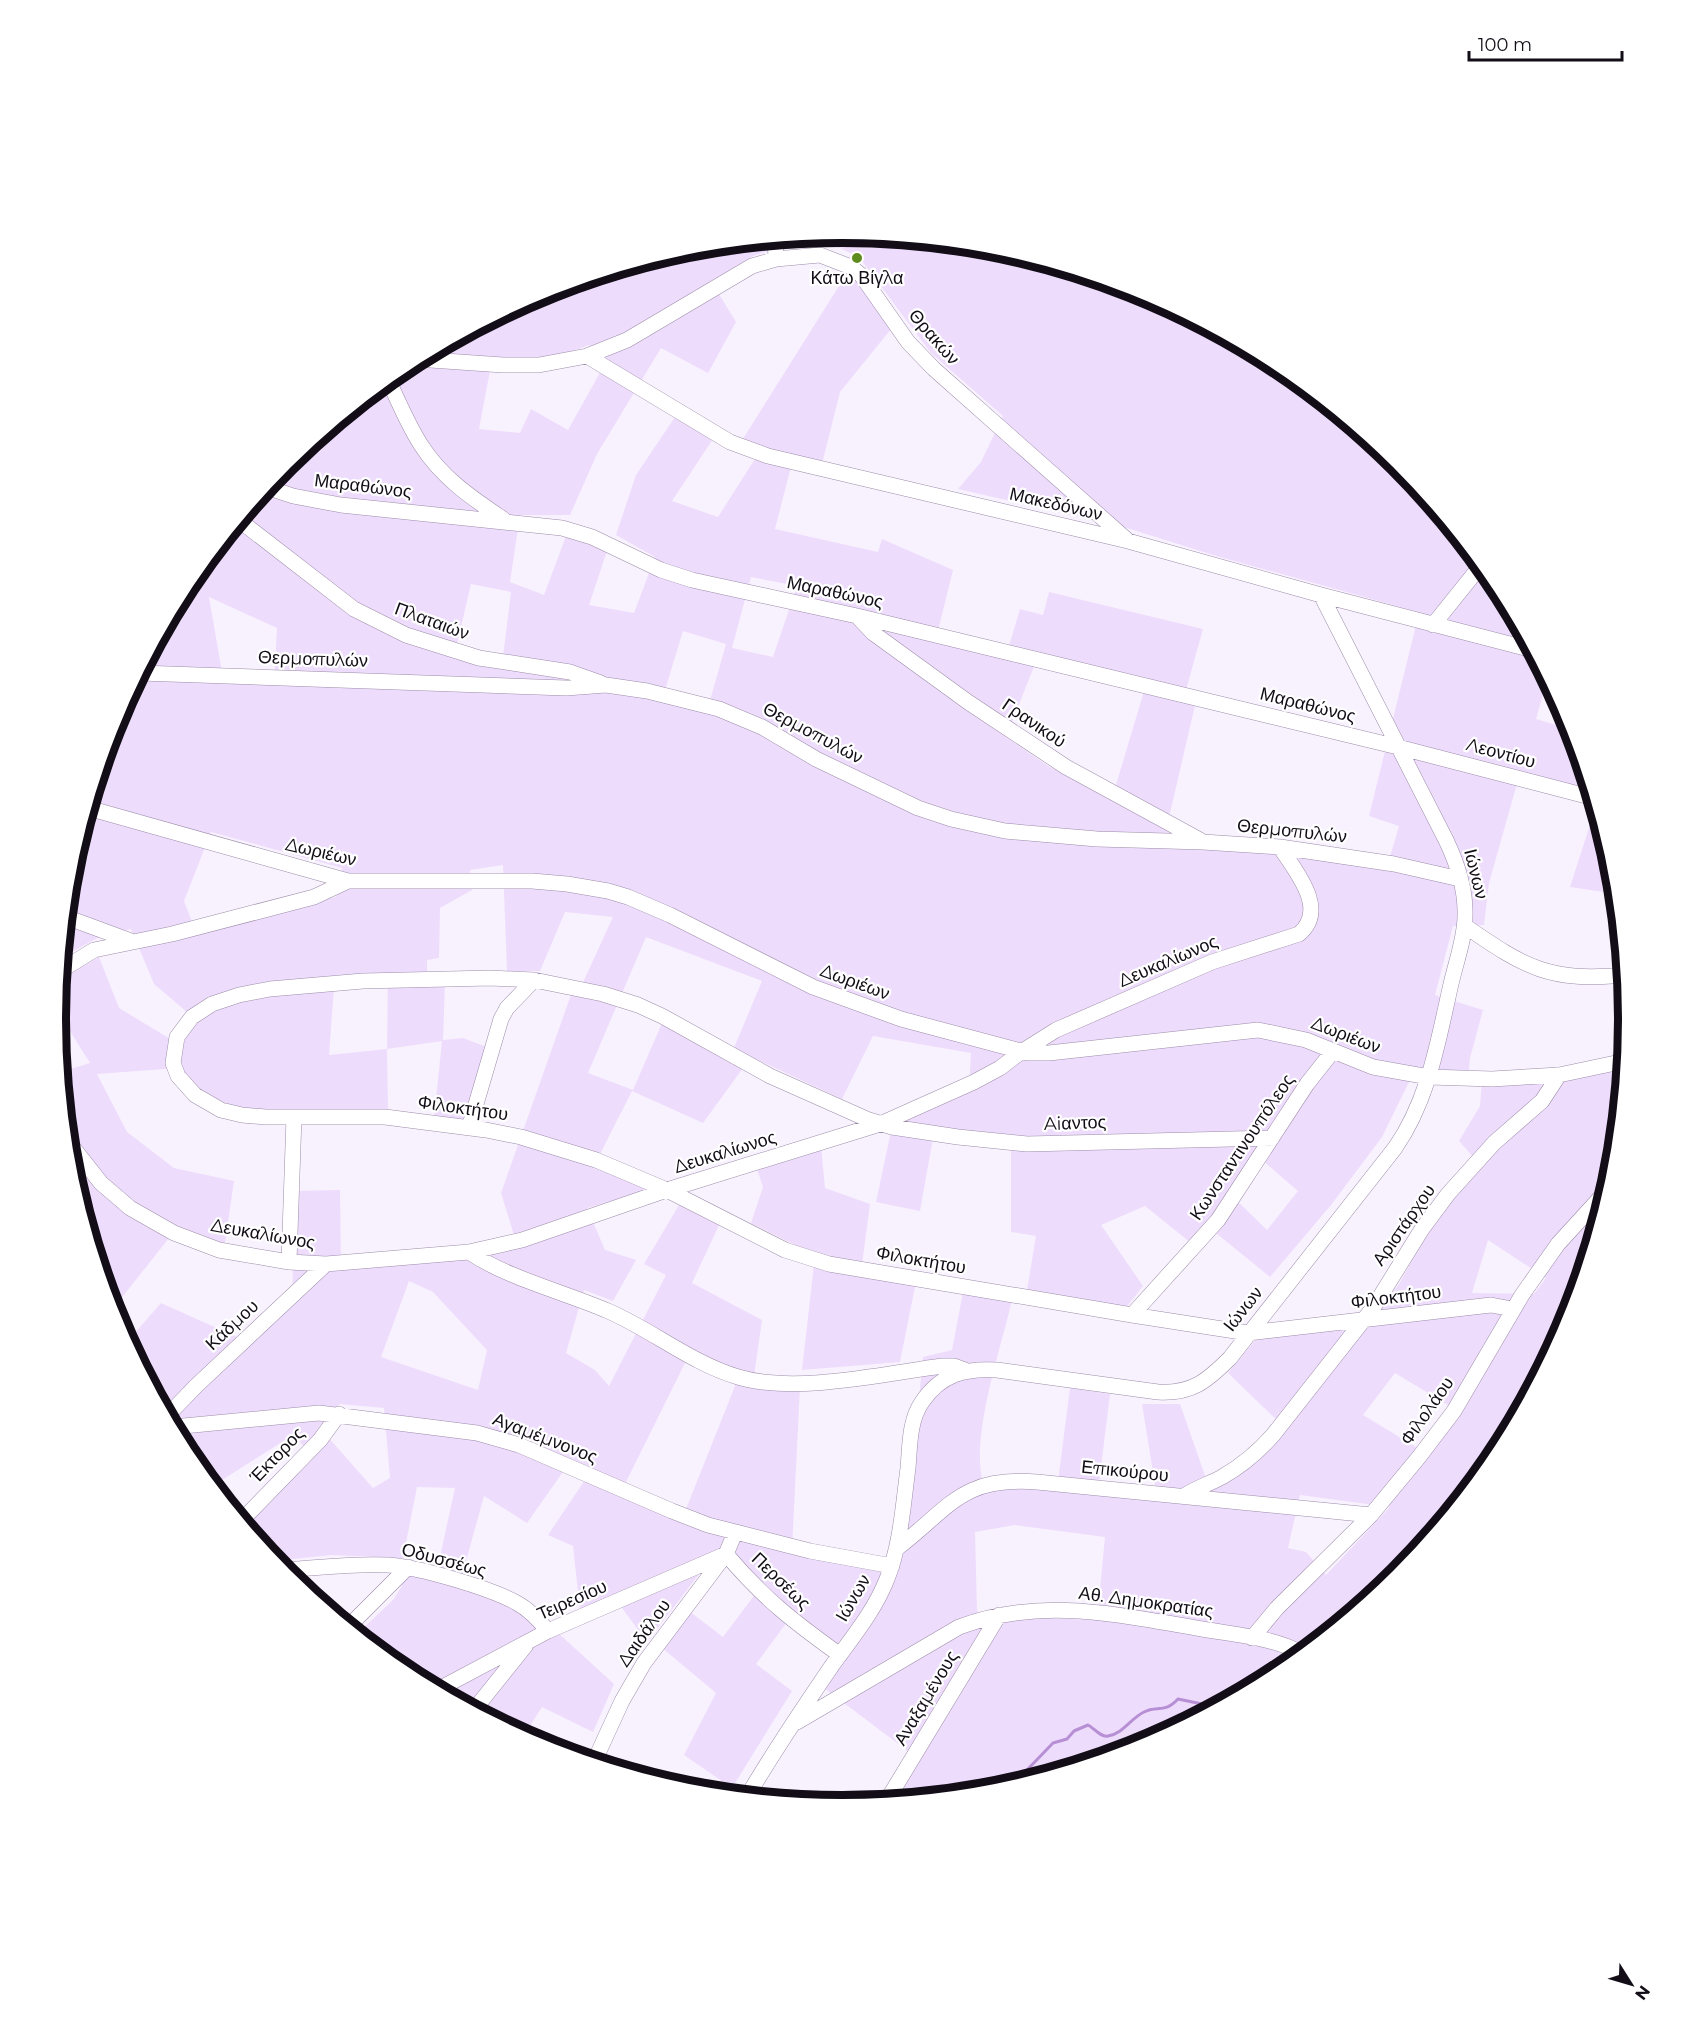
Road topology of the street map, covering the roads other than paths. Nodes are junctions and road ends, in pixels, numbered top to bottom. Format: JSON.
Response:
{"nodes":[{"id":1,"x":776,"y":246,"type":"edge"},
{"id":2,"x":776,"y":260,"type":"junction"},
{"id":3,"x":587,"y":356,"type":"junction"},
{"id":4,"x":432,"y":360,"type":"edge"},
{"id":5,"x":392,"y":387,"type":"edge"},
{"id":6,"x":275,"y":490,"type":"edge"},
{"id":7,"x":506,"y":521,"type":"junction"},
{"id":8,"x":244,"y":525,"type":"edge"},
{"id":9,"x":1128,"y":541,"type":"junction"},
{"id":10,"x":1476,"y":571,"type":"edge"},
{"id":11,"x":1321,"y":595,"type":"junction"},
{"id":12,"x":857,"y":616,"type":"junction"},
{"id":13,"x":1433,"y":625,"type":"junction"},
{"id":14,"x":1524,"y":648,"type":"edge"},
{"id":15,"x":147,"y":673,"type":"edge"},
{"id":16,"x":606,"y":685,"type":"junction"},
{"id":17,"x":1398,"y":747,"type":"junction"},
{"id":18,"x":1586,"y":796,"type":"edge"},
{"id":19,"x":95,"y":810,"type":"edge"},
{"id":20,"x":1203,"y":842,"type":"junction"},
{"id":21,"x":1280,"y":848,"type":"junction"},
{"id":22,"x":1460,"y":879,"type":"junction"},
{"id":23,"x":348,"y":880,"type":"junction"},
{"id":24,"x":73,"y":920,"type":"edge"},
{"id":25,"x":1465,"y":926,"type":"junction"},
{"id":26,"x":134,"y":942,"type":"junction"},
{"id":27,"x":69,"y":963,"type":"edge"},
{"id":28,"x":1617,"y":975,"type":"edge"},
{"id":29,"x":534,"y":980,"type":"junction"},
{"id":30,"x":1333,"y":1051,"type":"junction"},
{"id":31,"x":1021,"y":1052,"type":"junction"},
{"id":32,"x":1617,"y":1062,"type":"edge"},
{"id":33,"x":1558,"y":1075,"type":"junction"},
{"id":34,"x":1429,"y":1077,"type":"junction"},
{"id":35,"x":294,"y":1117,"type":"junction"},
{"id":36,"x":880,"y":1124,"type":"junction"},
{"id":37,"x":470,"y":1128,"type":"junction"},
{"id":38,"x":1272,"y":1138,"type":"junction"},
{"id":39,"x":79,"y":1155,"type":"edge"},
{"id":40,"x":667,"y":1190,"type":"junction"},
{"id":41,"x":1597,"y":1201,"type":"edge"},
{"id":42,"x":469,"y":1252,"type":"junction"},
{"id":43,"x":289,"y":1262,"type":"junction"},
{"id":44,"x":326,"y":1264,"type":"junction"},
{"id":45,"x":1512,"y":1309,"type":"junction"},
{"id":46,"x":1132,"y":1315,"type":"junction"},
{"id":47,"x":1364,"y":1321,"type":"junction"},
{"id":48,"x":1248,"y":1333,"type":"junction"},
{"id":49,"x":965,"y":1370,"type":"junction"},
{"id":50,"x":172,"y":1411,"type":"edge"},
{"id":51,"x":339,"y":1414,"type":"junction"},
{"id":52,"x":182,"y":1426,"type":"edge"},
{"id":53,"x":1184,"y":1496,"type":"junction"},
{"id":54,"x":1371,"y":1515,"type":"junction"},
{"id":55,"x":246,"y":1516,"type":"edge"},
{"id":56,"x":735,"y":1533,"type":"junction"},
{"id":57,"x":896,"y":1549,"type":"junction"},
{"id":58,"x":726,"y":1554,"type":"junction"},
{"id":59,"x":892,"y":1566,"type":"junction"},
{"id":60,"x":408,"y":1567,"type":"junction"},
{"id":61,"x":294,"y":1569,"type":"edge"},
{"id":62,"x":999,"y":1615,"type":"junction"},
{"id":63,"x":354,"y":1621,"type":"edge"},
{"id":64,"x":548,"y":1631,"type":"junction"},
{"id":65,"x":1252,"y":1638,"type":"junction"},
{"id":66,"x":529,"y":1640,"type":"junction"},
{"id":67,"x":1294,"y":1650,"type":"edge"},
{"id":68,"x":840,"y":1655,"type":"junction"},
{"id":69,"x":445,"y":1686,"type":"edge"},
{"id":70,"x":479,"y":1704,"type":"edge"},
{"id":71,"x":792,"y":1725,"type":"junction"},
{"id":72,"x":597,"y":1755,"type":"edge"},
{"id":73,"x":751,"y":1790,"type":"edge"},
{"id":74,"x":891,"y":1794,"type":"edge"}],
"edges":[{"from":1,"to":2,"type":"street"},
{"from":2,"to":3,"type":"street","name":"Θρακών"},
{"from":2,"to":9,"type":"street","name":"Θρακών"},
{"from":3,"to":4,"type":"street","name":"Θρακών"},
{"from":3,"to":9,"type":"street","name":"Μακεδόνων"},
{"from":5,"to":7,"type":"street"},
{"from":6,"to":7,"type":"street","name":"Μαραθώνος"},
{"from":7,"to":12,"type":"street","name":"Μαραθώνος"},
{"from":8,"to":16,"type":"street","name":"Πλαταιών"},
{"from":9,"to":11,"type":"street","name":"Μακεδόνων"},
{"from":10,"to":13,"type":"street"},
{"from":11,"to":13,"type":"street","name":"Μακεδόνων"},
{"from":11,"to":17,"type":"street","name":"Ιώνων"},
{"from":12,"to":17,"type":"street","name":"Μαραθώνος"},
{"from":12,"to":20,"type":"street","name":"Γρανικού"},
{"from":13,"to":14,"type":"street","name":"Μακεδόνων"},
{"from":15,"to":16,"type":"street","name":"Θερμοπυλών"},
{"from":16,"to":20,"type":"street","name":"Θερμοπυλών"},
{"from":17,"to":18,"type":"street","name":"Λεοντίου"},
{"from":17,"to":22,"type":"street","name":"Ιώνων"},
{"from":19,"to":23,"type":"street","name":"Δωριέων"},
{"from":20,"to":21,"type":"street","name":"Θερμοπυλών"},
{"from":21,"to":22,"type":"street","name":"Θερμοπυλών"},
{"from":21,"to":31,"type":"street","name":"Δευκαλίωνος"},
{"from":22,"to":25,"type":"street","name":"Ιώνων"},
{"from":23,"to":26,"type":"street"},
{"from":23,"to":31,"type":"street","name":"Δωριέων"},
{"from":24,"to":26,"type":"street"},
{"from":25,"to":28,"type":"street"},
{"from":25,"to":34,"type":"street","name":"Ιώνων"},
{"from":26,"to":27,"type":"street"},
{"from":29,"to":35,"type":"street","name":"Φιλοκτήτου"},
{"from":29,"to":36,"type":"street","name":"Φιλοκτήτου"},
{"from":29,"to":37,"type":"street"},
{"from":30,"to":31,"type":"street","name":"Δωριέων"},
{"from":30,"to":34,"type":"street","name":"Δωριέων"},
{"from":30,"to":38,"type":"street","name":"Κωνσταντινουπόλεος"},
{"from":31,"to":36,"type":"street","name":"Δευκαλίωνος"},
{"from":32,"to":33,"type":"street","name":"Δωριέων"},
{"from":33,"to":34,"type":"street","name":"Δωριέων"},
{"from":33,"to":47,"type":"street","name":"Αριστάρχου"},
{"from":34,"to":48,"type":"street","name":"Ιώνων"},
{"from":35,"to":37,"type":"street","name":"Φιλοκτήτου"},
{"from":35,"to":43,"type":"street"},
{"from":36,"to":38,"type":"street","name":"Aiαντος"},
{"from":36,"to":40,"type":"street","name":"Δευκαλίωνος"},
{"from":37,"to":40,"type":"street","name":"Φιλοκτήτου"},
{"from":38,"to":46,"type":"street","name":"Κωνσταντινουπόλεος"},
{"from":39,"to":43,"type":"street","name":"Δευκαλίωνος"},
{"from":40,"to":42,"type":"street","name":"Δευκαλίωνος"},
{"from":40,"to":46,"type":"street","name":"Φιλοκτήτου"},
{"from":41,"to":45,"type":"street","name":"Φιλολάου"},
{"from":42,"to":44,"type":"street","name":"Δευκαλίωνος"},
{"from":42,"to":49,"type":"street"},
{"from":43,"to":44,"type":"street","name":"Δευκαλίωνος"},
{"from":44,"to":50,"type":"street","name":"Κάδμου"},
{"from":45,"to":47,"type":"street","name":"Φιλοκτήτου"},
{"from":45,"to":54,"type":"street","name":"Φιλολάου"},
{"from":46,"to":48,"type":"street","name":"Φιλοκτήτου"},
{"from":47,"to":48,"type":"street","name":"Φιλοκτήτου"},
{"from":47,"to":53,"type":"street","name":"Αριστάρχου"},
{"from":48,"to":49,"type":"street","name":"Ιώνων"},
{"from":49,"to":57,"type":"street","name":"Ιώνων"},
{"from":51,"to":52,"type":"street","name":"Αγαμέμνονος"},
{"from":51,"to":55,"type":"street","name":"Έκτορος"},
{"from":51,"to":56,"type":"street","name":"Αγαμέμνονος"},
{"from":53,"to":54,"type":"street","name":"Επικούρου"},
{"from":53,"to":57,"type":"street","name":"Επικούρου"},
{"from":54,"to":65,"type":"street","name":"Φιλολάου"},
{"from":56,"to":58,"type":"street","name":"Δαιδάλου"},
{"from":56,"to":59,"type":"street","name":"Αγαμέμνονος"},
{"from":57,"to":59,"type":"street","name":"Ιώνων"},
{"from":58,"to":64,"type":"street","name":"Τειρεσίου"},
{"from":58,"to":68,"type":"street","name":"Περσέως"},
{"from":58,"to":72,"type":"street","name":"Δαιδάλου"},
{"from":59,"to":68,"type":"street","name":"Ιώνων"},
{"from":60,"to":61,"type":"street","name":"Οδυσσέως"},
{"from":60,"to":63,"type":"street"},
{"from":60,"to":64,"type":"street","name":"Οδυσσέως"},
{"from":62,"to":65,"type":"street","name":"Αθ. Δημοκρατίας"},
{"from":62,"to":71,"type":"street","name":"Αθ. Δημοκρατίας"},
{"from":62,"to":74,"type":"street","name":"Αναξαμένους"},
{"from":64,"to":66,"type":"street","name":"Τειρεσίου"},
{"from":65,"to":67,"type":"street","name":"Αθ. Δημοκρατίας"},
{"from":66,"to":69,"type":"street","name":"Τειρεσίου"},
{"from":66,"to":70,"type":"street"},
{"from":68,"to":71,"type":"street","name":"Ιώνων"},
{"from":71,"to":73,"type":"street","name":"Ιώνων"}]}
